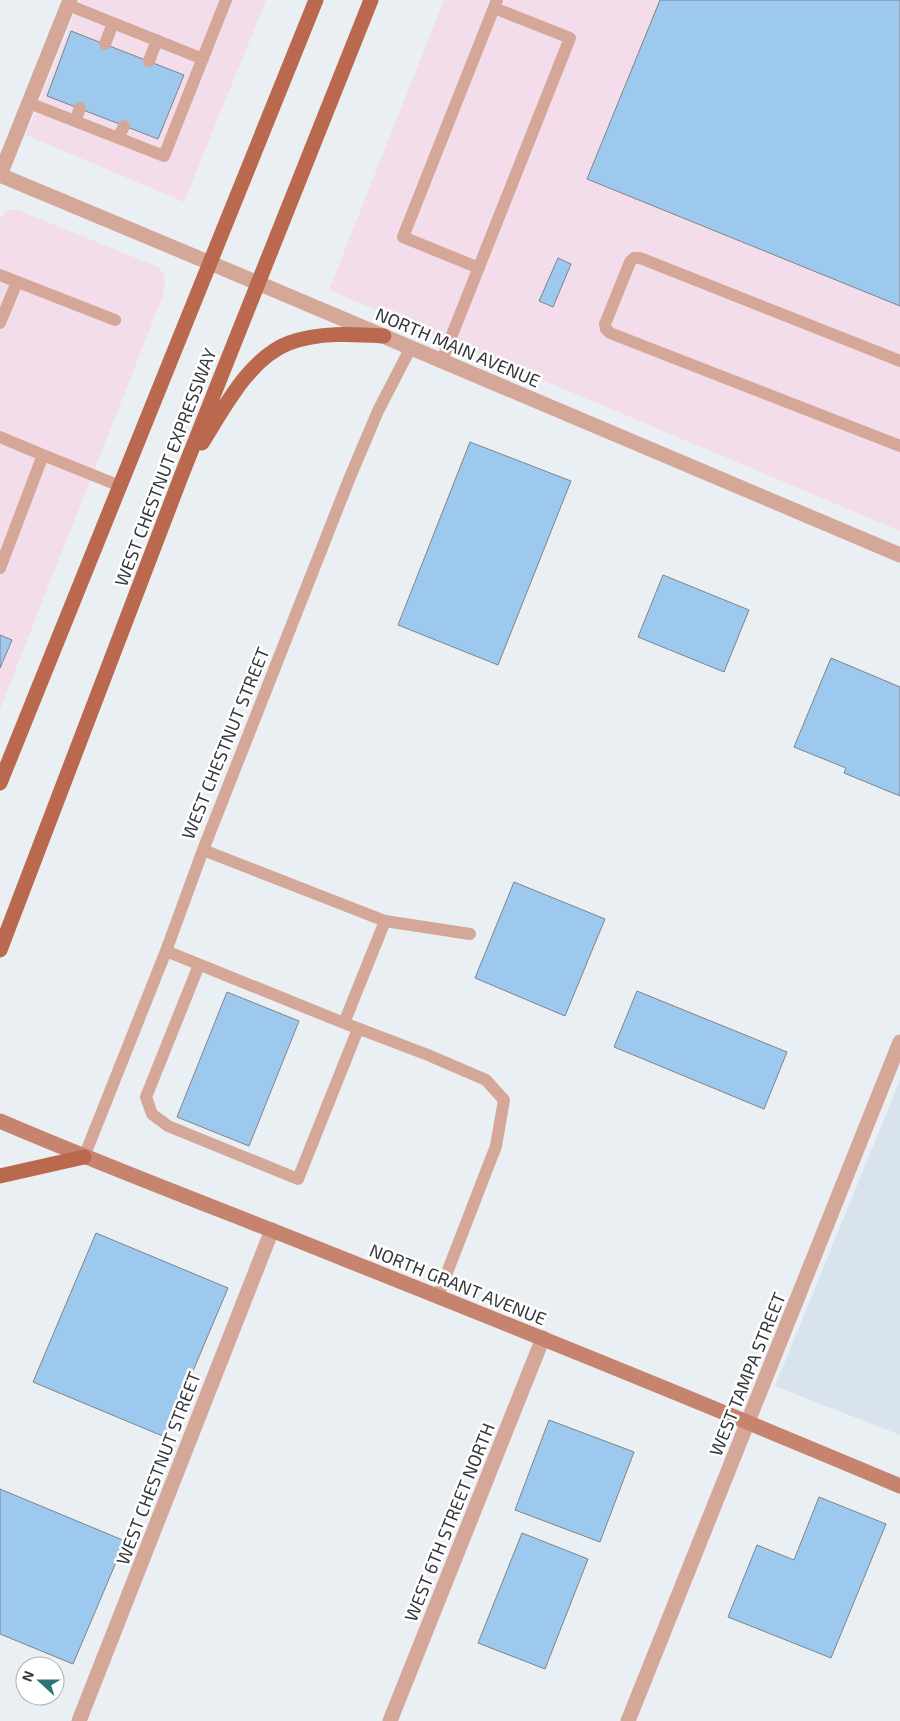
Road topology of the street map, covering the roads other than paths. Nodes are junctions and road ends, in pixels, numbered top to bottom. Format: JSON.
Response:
{"nodes":[{"id":1,"x":226,"y":0,"type":"edge"},
{"id":2,"x":316,"y":0,"type":"edge"},
{"id":3,"x":371,"y":0,"type":"edge"},
{"id":4,"x":69,"y":2,"type":"edge"},
{"id":5,"x":496,"y":4,"type":"edge"},
{"id":6,"x":113,"y":23,"type":"junction"},
{"id":7,"x":157,"y":40,"type":"junction"},
{"id":8,"x":105,"y":44,"type":"dead end"},
{"id":9,"x":203,"y":59,"type":"junction"},
{"id":10,"x":148,"y":61,"type":"dead end"},
{"id":11,"x":28,"y":103,"type":"junction"},
{"id":12,"x":80,"y":108,"type":"dead end"},
{"id":13,"x":75,"y":122,"type":"junction"},
{"id":14,"x":124,"y":126,"type":"dead end"},
{"id":15,"x":118,"y":138,"type":"junction"},
{"id":16,"x":0,"y":175,"type":"edge"},
{"id":17,"x":210,"y":263,"type":"junction"},
{"id":18,"x":479,"y":268,"type":"junction"},
{"id":19,"x":0,"y":275,"type":"edge"},
{"id":20,"x":17,"y":282,"type":"junction"},
{"id":21,"x":258,"y":283,"type":"junction"},
{"id":22,"x":116,"y":320,"type":"dead end"},
{"id":23,"x":0,"y":323,"type":"edge"},
{"id":24,"x":384,"y":336,"type":"junction"},
{"id":25,"x":411,"y":347,"type":"junction"},
{"id":26,"x":442,"y":360,"type":"junction"},
{"id":27,"x":900,"y":361,"type":"edge"},
{"id":28,"x":0,"y":437,"type":"edge"},
{"id":29,"x":900,"y":446,"type":"edge"},
{"id":30,"x":43,"y":455,"type":"junction"},
{"id":31,"x":182,"y":474,"type":"junction"},
{"id":32,"x":120,"y":486,"type":"junction"},
{"id":33,"x":900,"y":555,"type":"edge"},
{"id":34,"x":0,"y":568,"type":"edge"},
{"id":35,"x":0,"y":784,"type":"edge"},
{"id":36,"x":203,"y":850,"type":"junction"},
{"id":37,"x":385,"y":921,"type":"junction"},
{"id":38,"x":470,"y":934,"type":"dead end"},
{"id":39,"x":0,"y":950,"type":"edge"},
{"id":40,"x":166,"y":951,"type":"junction"},
{"id":41,"x":199,"y":965,"type":"junction"},
{"id":42,"x":344,"y":1023,"type":"junction"},
{"id":43,"x":358,"y":1028,"type":"junction"},
{"id":44,"x":900,"y":1042,"type":"edge"},
{"id":45,"x":0,"y":1121,"type":"edge"},
{"id":46,"x":84,"y":1157,"type":"junction"},
{"id":47,"x":0,"y":1176,"type":"edge"},
{"id":48,"x":272,"y":1230,"type":"junction"},
{"id":49,"x":438,"y":1296,"type":"junction"},
{"id":50,"x":543,"y":1338,"type":"junction"},
{"id":51,"x":748,"y":1422,"type":"junction"},
{"id":52,"x":900,"y":1486,"type":"edge"},
{"id":53,"x":79,"y":1721,"type":"edge"},
{"id":54,"x":390,"y":1721,"type":"edge"},
{"id":55,"x":628,"y":1721,"type":"edge"}],
"edges":[{"from":1,"to":9,"type":"lane"},
{"from":2,"to":17,"type":"main road","name":"WEST CHESTNUT EXPRESSWAY"},
{"from":3,"to":21,"type":"main road","name":"WEST CHESTNUT EXPRESSWAY"},
{"from":4,"to":6,"type":"lane"},
{"from":4,"to":11,"type":"street"},
{"from":5,"to":18,"type":"lane"},
{"from":5,"to":18,"type":"lane"},
{"from":6,"to":7,"type":"lane"},
{"from":6,"to":8,"type":"lane"},
{"from":7,"to":9,"type":"lane"},
{"from":7,"to":10,"type":"lane"},
{"from":9,"to":15,"type":"lane"},
{"from":11,"to":13,"type":"lane"},
{"from":11,"to":16,"type":"street"},
{"from":12,"to":13,"type":"lane"},
{"from":13,"to":15,"type":"lane"},
{"from":14,"to":15,"type":"lane"},
{"from":16,"to":17,"type":"street","name":"NORTH MAIN AVENUE"},
{"from":17,"to":21,"type":"street","name":"NORTH MAIN AVENUE"},
{"from":17,"to":32,"type":"main road","name":"WEST CHESTNUT EXPRESSWAY"},
{"from":18,"to":26,"type":"lane"},
{"from":19,"to":20,"type":"lane"},
{"from":20,"to":22,"type":"lane"},
{"from":20,"to":23,"type":"lane"},
{"from":21,"to":24,"type":"street","name":"NORTH MAIN AVENUE"},
{"from":21,"to":31,"type":"main road","name":"WEST CHESTNUT EXPRESSWAY"},
{"from":24,"to":25,"type":"street","name":"NORTH MAIN AVENUE"},
{"from":24,"to":31,"type":"main road"},
{"from":25,"to":26,"type":"street","name":"NORTH MAIN AVENUE"},
{"from":25,"to":36,"type":"lane","name":"WEST CHESTNUT STREET"},
{"from":26,"to":33,"type":"street","name":"NORTH MAIN AVENUE"},
{"from":27,"to":29,"type":"lane"},
{"from":28,"to":30,"type":"lane"},
{"from":30,"to":32,"type":"lane"},
{"from":30,"to":34,"type":"lane"},
{"from":31,"to":39,"type":"main road","name":"WEST CHESTNUT EXPRESSWAY"},
{"from":32,"to":35,"type":"main road","name":"WEST CHESTNUT EXPRESSWAY"},
{"from":36,"to":37,"type":"lane"},
{"from":36,"to":40,"type":"lane","name":"WEST CHESTNUT STREET"},
{"from":37,"to":38,"type":"lane"},
{"from":37,"to":42,"type":"lane"},
{"from":40,"to":41,"type":"lane"},
{"from":40,"to":46,"type":"lane","name":"WEST CHESTNUT STREET"},
{"from":41,"to":42,"type":"lane"},
{"from":41,"to":43,"type":"lane"},
{"from":42,"to":43,"type":"lane"},
{"from":43,"to":49,"type":"lane"},
{"from":44,"to":51,"type":"street","name":"WEST TAMPA STREET"},
{"from":45,"to":46,"type":"main road","name":"NORTH GRANT AVENUE"},
{"from":46,"to":47,"type":"main road"},
{"from":46,"to":48,"type":"main road","name":"NORTH GRANT AVENUE"},
{"from":48,"to":49,"type":"main road","name":"NORTH GRANT AVENUE"},
{"from":48,"to":53,"type":"street","name":"WEST CHESTNUT STREET"},
{"from":49,"to":50,"type":"main road","name":"NORTH GRANT AVENUE"},
{"from":50,"to":51,"type":"main road","name":"NORTH GRANT AVENUE"},
{"from":50,"to":54,"type":"street","name":"WEST 6TH STREET NORTH"},
{"from":51,"to":52,"type":"main road","name":"NORTH GRANT AVENUE"},
{"from":51,"to":55,"type":"street","name":"WEST TAMPA STREET"}]}
